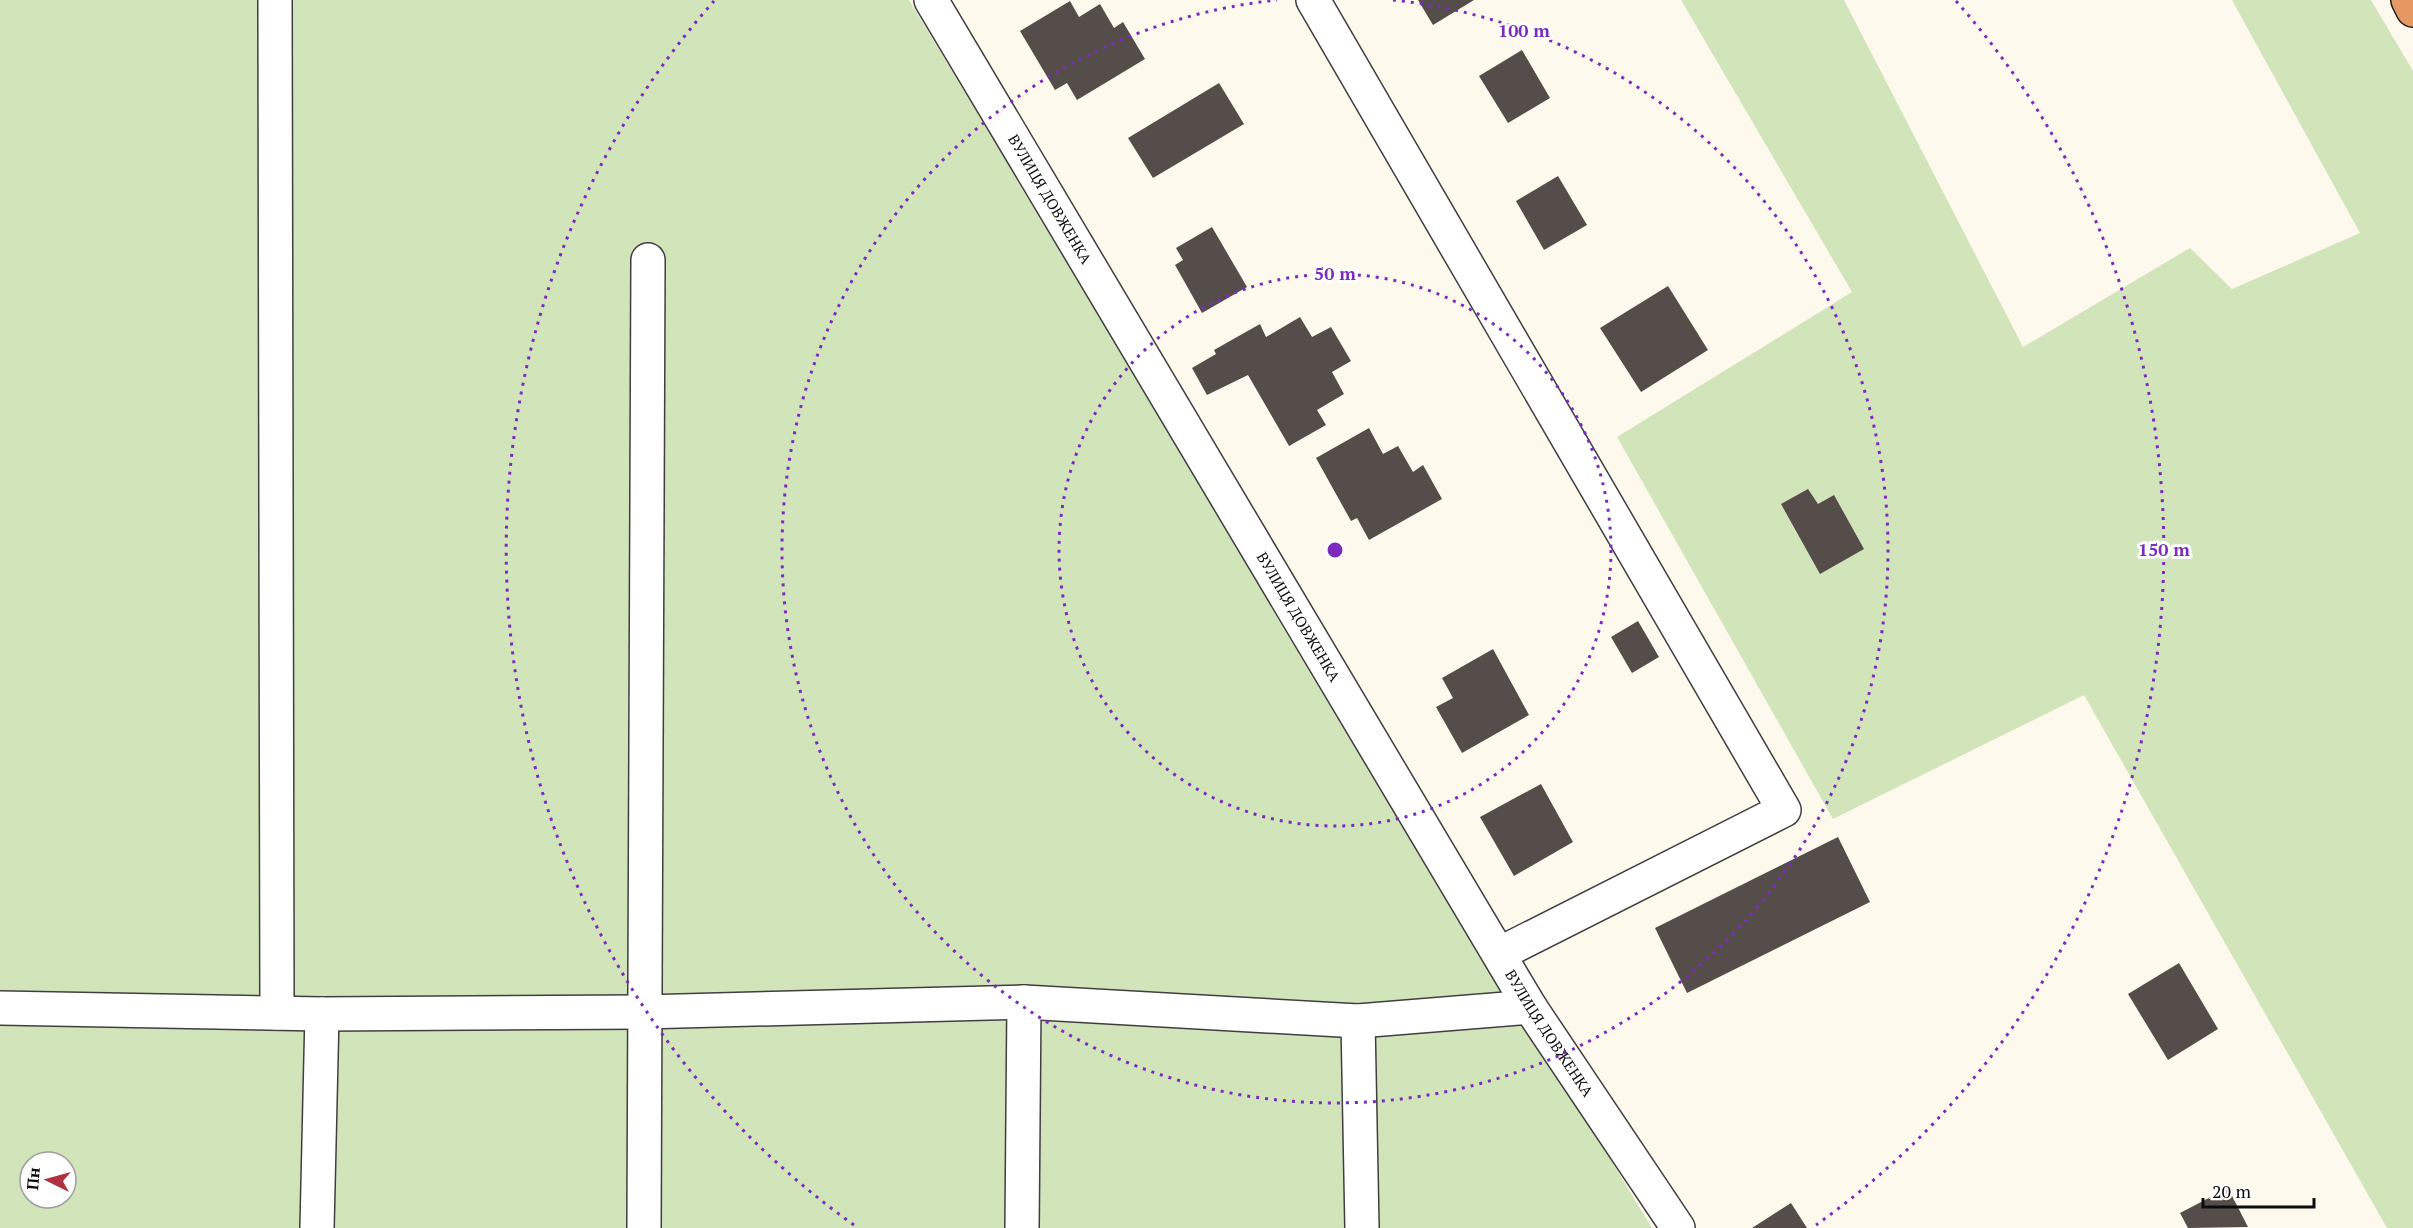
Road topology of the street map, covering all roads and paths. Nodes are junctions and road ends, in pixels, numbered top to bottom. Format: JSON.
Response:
{"nodes":[{"id":1,"x":275,"y":0,"type":"edge"},
{"id":2,"x":931,"y":0,"type":"edge"},
{"id":3,"x":1313,"y":0,"type":"edge"},
{"id":4,"x":2408,"y":0,"type":"edge"},
{"id":5,"x":2413,"y":10,"type":"edge"},
{"id":6,"x":648,"y":260,"type":"dead end"},
{"id":7,"x":1499,"y":954,"type":"junction"},
{"id":8,"x":1024,"y":1002,"type":"junction"},
{"id":9,"x":1530,"y":1007,"type":"junction"},
{"id":10,"x":0,"y":1008,"type":"edge"},
{"id":11,"x":643,"y":1012,"type":"junction"},
{"id":12,"x":277,"y":1013,"type":"junction"},
{"id":13,"x":322,"y":1014,"type":"junction"},
{"id":14,"x":1358,"y":1021,"type":"junction"},
{"id":15,"x":317,"y":1228,"type":"edge"},
{"id":16,"x":645,"y":1228,"type":"edge"},
{"id":17,"x":1022,"y":1228,"type":"edge"},
{"id":18,"x":1362,"y":1228,"type":"edge"},
{"id":19,"x":1678,"y":1228,"type":"edge"}],
"edges":[{"from":1,"to":12,"type":"street"},
{"from":2,"to":7,"type":"street","name":"ВУЛИЦЯ ДОВЖЕНКА"},
{"from":3,"to":7,"type":"street"},
{"from":4,"to":5,"type":"highway"},
{"from":6,"to":11,"type":"street"},
{"from":7,"to":9,"type":"street","name":"ВУЛИЦЯ ДОВЖЕНКА"},
{"from":8,"to":11,"type":"street"},
{"from":8,"to":14,"type":"street"},
{"from":8,"to":17,"type":"street"},
{"from":9,"to":14,"type":"street"},
{"from":9,"to":19,"type":"street","name":"ВУЛИЦЯ ДОВЖЕНКА"},
{"from":10,"to":12,"type":"street"},
{"from":11,"to":13,"type":"street"},
{"from":11,"to":16,"type":"street"},
{"from":12,"to":13,"type":"street"},
{"from":13,"to":15,"type":"street"},
{"from":14,"to":18,"type":"street"}]}
